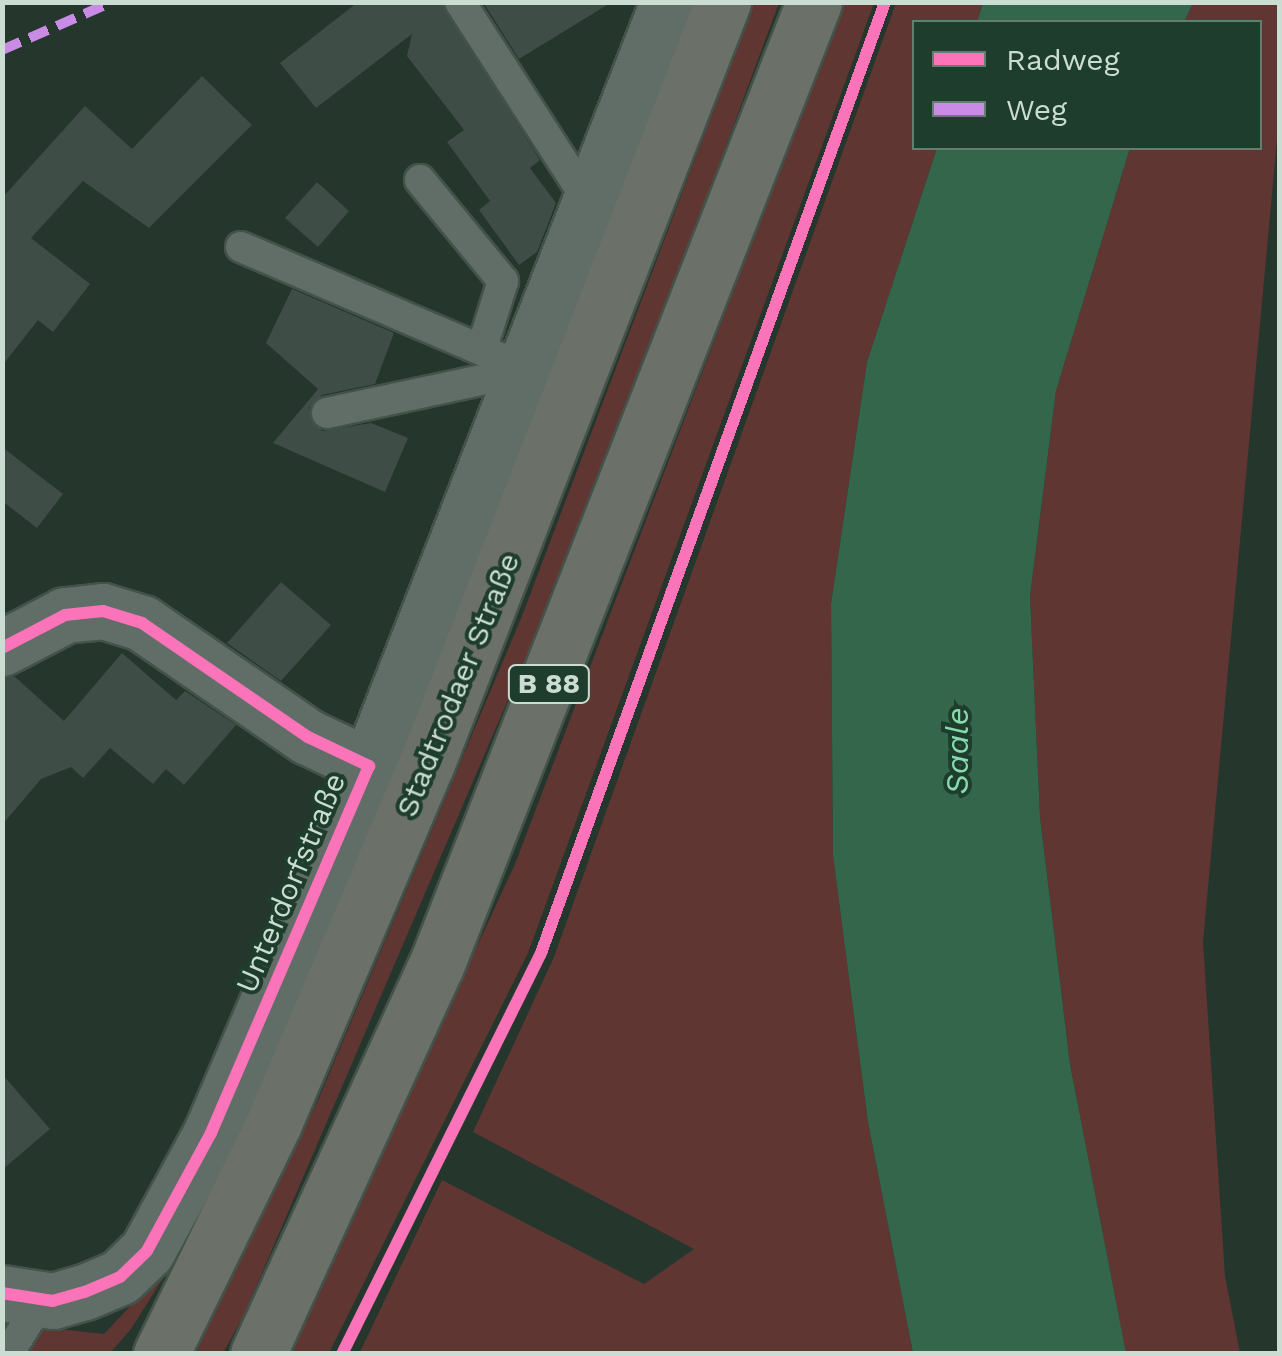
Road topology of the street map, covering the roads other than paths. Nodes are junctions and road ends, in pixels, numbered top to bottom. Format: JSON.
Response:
{"nodes":[{"id":1,"x":460,"y":2,"type":"edge"},
{"id":2,"x":668,"y":2,"type":"edge"},
{"id":3,"x":723,"y":2,"type":"edge"},
{"id":4,"x":814,"y":2,"type":"edge"},
{"id":5,"x":420,"y":180,"type":"dead end"},
{"id":6,"x":591,"y":205,"type":"junction"},
{"id":7,"x":241,"y":247,"type":"dead end"},
{"id":8,"x":505,"y":359,"type":"junction"},
{"id":9,"x":327,"y":413,"type":"dead end"},
{"id":10,"x":2,"y":648,"type":"edge"},
{"id":11,"x":368,"y":766,"type":"junction"},
{"id":12,"x":22,"y":1297,"type":"edge"},
{"id":13,"x":8,"y":1354,"type":"edge"},
{"id":14,"x":161,"y":1354,"type":"edge"},
{"id":15,"x":258,"y":1354,"type":"edge"}],
"edges":[{"from":1,"to":6,"type":"lane"},
{"from":2,"to":6,"type":"street","name":"Unterdorfstraße"},
{"from":3,"to":14,"type":"main road","name":"Stadtrodaer Straße","number":"B 88"},
{"from":4,"to":15,"type":"main road","number":"B 88"},
{"from":5,"to":8,"type":"lane"},
{"from":6,"to":8,"type":"street","name":"Unterdorfstraße"},
{"from":7,"to":8,"type":"lane"},
{"from":8,"to":9,"type":"lane"},
{"from":8,"to":11,"type":"street","name":"Unterdorfstraße"},
{"from":10,"to":11,"type":"street","name":"Unterdorfstraße"},
{"from":11,"to":12,"type":"street","name":"Unterdorfstraße"},
{"from":12,"to":13,"type":"lane"}]}
